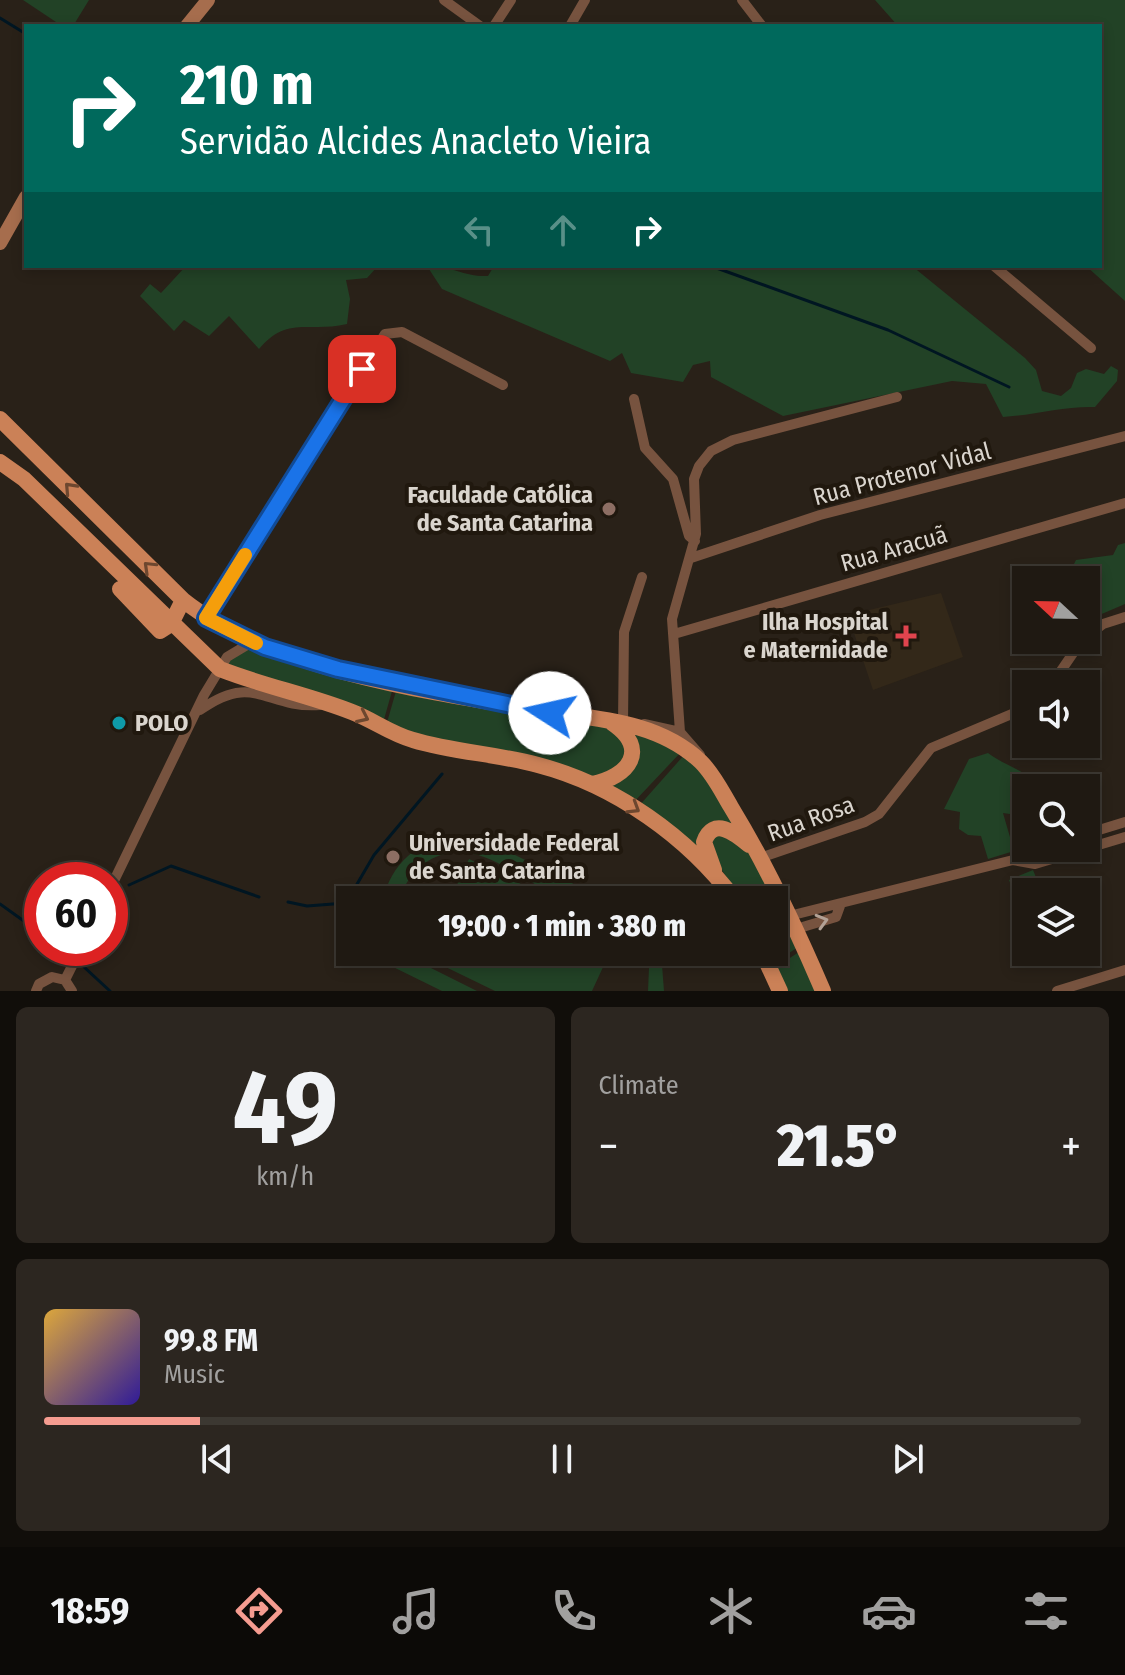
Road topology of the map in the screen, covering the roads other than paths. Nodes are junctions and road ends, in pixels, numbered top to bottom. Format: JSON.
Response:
{"nodes":[{"id":1,"x":208,"y":0,"type":"edge"},
{"id":2,"x":444,"y":0,"type":"edge"},
{"id":3,"x":511,"y":0,"type":"edge"},
{"id":4,"x":585,"y":0,"type":"edge"},
{"id":5,"x":742,"y":0,"type":"edge"},
{"id":6,"x":189,"y":24,"type":"edge"},
{"id":7,"x":477,"y":24,"type":"edge"},
{"id":8,"x":495,"y":24,"type":"edge"},
{"id":9,"x":571,"y":24,"type":"edge"},
{"id":10,"x":760,"y":24,"type":"edge"},
{"id":11,"x":24,"y":201,"type":"edge"},
{"id":12,"x":0,"y":243,"type":"edge"},
{"id":13,"x":996,"y":268,"type":"edge"},
{"id":14,"x":1091,"y":348,"type":"dead end"},
{"id":15,"x":503,"y":385,"type":"dead end"},
{"id":16,"x":897,"y":397,"type":"dead end"},
{"id":17,"x":634,"y":399,"type":"dead end"},
{"id":18,"x":0,"y":419,"type":"edge"},
{"id":19,"x":1125,"y":436,"type":"edge"},
{"id":20,"x":0,"y":462,"type":"edge"},
{"id":21,"x":0,"y":470,"type":"edge"},
{"id":22,"x":1125,"y":503,"type":"edge"},
{"id":23,"x":676,"y":531,"type":"dead end"},
{"id":24,"x":692,"y":538,"type":"junction"},
{"id":25,"x":691,"y":558,"type":"junction"},
{"id":26,"x":642,"y":577,"type":"dead end"},
{"id":27,"x":183,"y":600,"type":"junction"},
{"id":28,"x":1125,"y":617,"type":"edge"},
{"id":29,"x":206,"y":618,"type":"junction"},
{"id":30,"x":171,"y":624,"type":"junction"},
{"id":31,"x":1100,"y":626,"type":"edge"},
{"id":32,"x":674,"y":634,"type":"junction"},
{"id":33,"x":252,"y":642,"type":"junction"},
{"id":34,"x":216,"y":676,"type":"junction"},
{"id":35,"x":235,"y":677,"type":"junction"},
{"id":36,"x":330,"y":705,"type":"junction"},
{"id":37,"x":199,"y":711,"type":"junction"},
{"id":38,"x":1012,"y":714,"type":"edge"},
{"id":39,"x":616,"y":722,"type":"junction"},
{"id":40,"x":680,"y":732,"type":"junction"},
{"id":41,"x":710,"y":774,"type":"junction"},
{"id":42,"x":592,"y":784,"type":"junction"},
{"id":43,"x":1125,"y":822,"type":"edge"},
{"id":44,"x":1100,"y":830,"type":"edge"},
{"id":45,"x":1125,"y":837,"type":"edge"},
{"id":46,"x":1100,"y":844,"type":"edge"},
{"id":47,"x":758,"y":855,"type":"junction"},
{"id":48,"x":1012,"y":860,"type":"edge"},
{"id":49,"x":124,"y":862,"type":"edge"},
{"id":50,"x":720,"y":881,"type":"junction"},
{"id":51,"x":724,"y":886,"type":"edge"},
{"id":52,"x":792,"y":922,"type":"junction"},
{"id":53,"x":72,"y":966,"type":"edge"},
{"id":54,"x":768,"y":966,"type":"edge"},
{"id":55,"x":1125,"y":970,"type":"edge"},
{"id":56,"x":65,"y":980,"type":"junction"},
{"id":57,"x":36,"y":991,"type":"edge"},
{"id":58,"x":72,"y":991,"type":"edge"},
{"id":59,"x":780,"y":991,"type":"edge"},
{"id":60,"x":823,"y":991,"type":"edge"},
{"id":61,"x":1057,"y":991,"type":"edge"}],
"edges":[{"from":1,"to":6,"type":"main road"},
{"from":2,"to":7,"type":"street"},
{"from":3,"to":8,"type":"street"},
{"from":4,"to":9,"type":"street"},
{"from":5,"to":10,"type":"street"},
{"from":11,"to":12,"type":"main road"},
{"from":13,"to":14,"type":"street"},
{"from":15,"to":29,"type":"street"},
{"from":16,"to":24,"type":"street"},
{"from":17,"to":24,"type":"street"},
{"from":27,"to":18,"type":"main road","one_way":true},
{"from":19,"to":25,"type":"street","name":"Rua Protenor Vidal"},
{"from":20,"to":30,"type":"main road"},
{"from":21,"to":30,"type":"main road"},
{"from":22,"to":32,"type":"street","name":"Rua Aracuã"},
{"from":23,"to":24,"type":"street"},
{"from":24,"to":25,"type":"street"},
{"from":25,"to":32,"type":"street"},
{"from":26,"to":39,"type":"street"},
{"from":27,"to":29,"type":"main road"},
{"from":27,"to":30,"type":"main road"},
{"from":28,"to":31,"type":"street"},
{"from":29,"to":33,"type":"main road"},
{"from":30,"to":34,"type":"main road"},
{"from":32,"to":40,"type":"street"},
{"from":33,"to":34,"type":"street"},
{"from":33,"to":39,"type":"main road"},
{"from":34,"to":35,"type":"main road"},
{"from":34,"to":37,"type":"street"},
{"from":35,"to":36,"type":"main road"},
{"from":35,"to":37,"type":"street"},
{"from":36,"to":37,"type":"street"},
{"from":36,"to":42,"type":"main road","one_way":true},
{"from":37,"to":49,"type":"street"},
{"from":38,"to":47,"type":"street","name":"Rua Rosa"},
{"from":39,"to":40,"type":"street"},
{"from":39,"to":41,"type":"main road"},
{"from":39,"to":42,"type":"main road"},
{"from":40,"to":41,"type":"street"},
{"from":41,"to":47,"type":"main road"},
{"from":42,"to":50,"type":"main road","one_way":true},
{"from":43,"to":44,"type":"street"},
{"from":45,"to":46,"type":"street"},
{"from":47,"to":50,"type":"main road"},
{"from":47,"to":52,"type":"main road"},
{"from":48,"to":52,"type":"street"},
{"from":50,"to":51,"type":"main road"},
{"from":52,"to":60,"type":"main road"},
{"from":53,"to":56,"type":"street"},
{"from":54,"to":59,"type":"main road"},
{"from":55,"to":61,"type":"street"},
{"from":56,"to":57,"type":"street"},
{"from":56,"to":58,"type":"street"}]}
